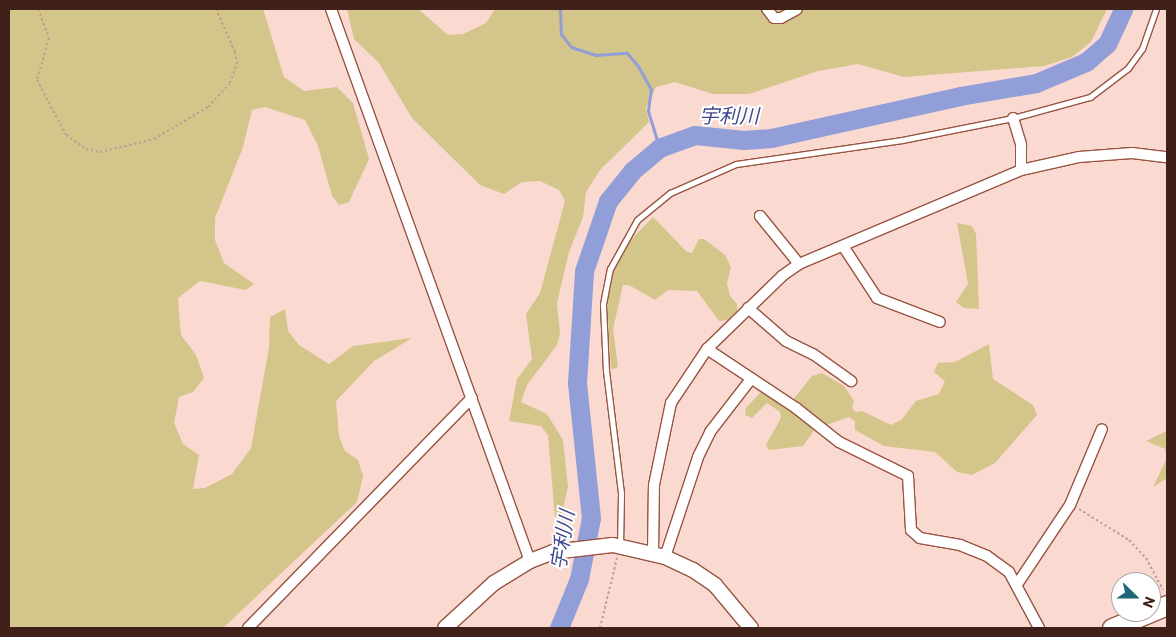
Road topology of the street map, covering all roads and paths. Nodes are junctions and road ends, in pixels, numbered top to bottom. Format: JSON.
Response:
{"nodes":[{"id":1,"x":38,"y":9,"type":"edge"},
{"id":2,"x":216,"y":9,"type":"edge"},
{"id":3,"x":331,"y":9,"type":"edge"},
{"id":4,"x":767,"y":9,"type":"edge"},
{"id":5,"x":797,"y":9,"type":"edge"},
{"id":6,"x":1156,"y":9,"type":"edge"},
{"id":7,"x":1013,"y":118,"type":"junction"},
{"id":8,"x":1167,"y":157,"type":"edge"},
{"id":9,"x":1021,"y":170,"type":"junction"},
{"id":10,"x":760,"y":216,"type":"dead end"},
{"id":11,"x":844,"y":246,"type":"junction"},
{"id":12,"x":799,"y":264,"type":"junction"},
{"id":13,"x":748,"y":308,"type":"junction"},
{"id":14,"x":940,"y":322,"type":"dead end"},
{"id":15,"x":708,"y":349,"type":"junction"},
{"id":16,"x":751,"y":379,"type":"junction"},
{"id":17,"x":850,"y":381,"type":"dead end"},
{"id":18,"x":472,"y":398,"type":"junction"},
{"id":19,"x":1102,"y":430,"type":"dead end"},
{"id":20,"x":1070,"y":505,"type":"junction"},
{"id":21,"x":616,"y":546,"type":"junction"},
{"id":22,"x":659,"y":555,"type":"junction"},
{"id":23,"x":530,"y":561,"type":"junction"},
{"id":24,"x":1018,"y":583,"type":"junction"},
{"id":25,"x":1167,"y":598,"type":"edge"},
{"id":26,"x":1167,"y":605,"type":"edge"},
{"id":27,"x":248,"y":628,"type":"edge"},
{"id":28,"x":445,"y":628,"type":"edge"},
{"id":29,"x":600,"y":628,"type":"edge"},
{"id":30,"x":751,"y":628,"type":"edge"},
{"id":31,"x":1039,"y":628,"type":"edge"},
{"id":32,"x":1112,"y":628,"type":"edge"}],
"edges":[{"from":1,"to":2,"type":"path"},
{"from":3,"to":18,"type":"street"},
{"from":4,"to":5,"type":"street"},
{"from":6,"to":7,"type":"lane"},
{"from":7,"to":9,"type":"street"},
{"from":7,"to":21,"type":"lane"},
{"from":8,"to":9,"type":"street"},
{"from":9,"to":11,"type":"street"},
{"from":10,"to":12,"type":"street"},
{"from":11,"to":12,"type":"street"},
{"from":11,"to":14,"type":"street"},
{"from":12,"to":13,"type":"street"},
{"from":13,"to":15,"type":"street"},
{"from":13,"to":17,"type":"street"},
{"from":15,"to":16,"type":"street"},
{"from":15,"to":22,"type":"street"},
{"from":16,"to":22,"type":"street"},
{"from":16,"to":24,"type":"street"},
{"from":18,"to":23,"type":"street"},
{"from":18,"to":27,"type":"street"},
{"from":19,"to":20,"type":"street"},
{"from":20,"to":24,"type":"street"},
{"from":20,"to":25,"type":"path"},
{"from":21,"to":22,"type":"street"},
{"from":21,"to":23,"type":"street"},
{"from":21,"to":29,"type":"path"},
{"from":22,"to":30,"type":"street"},
{"from":23,"to":28,"type":"street"},
{"from":24,"to":31,"type":"street"},
{"from":26,"to":32,"type":"highway"}]}
